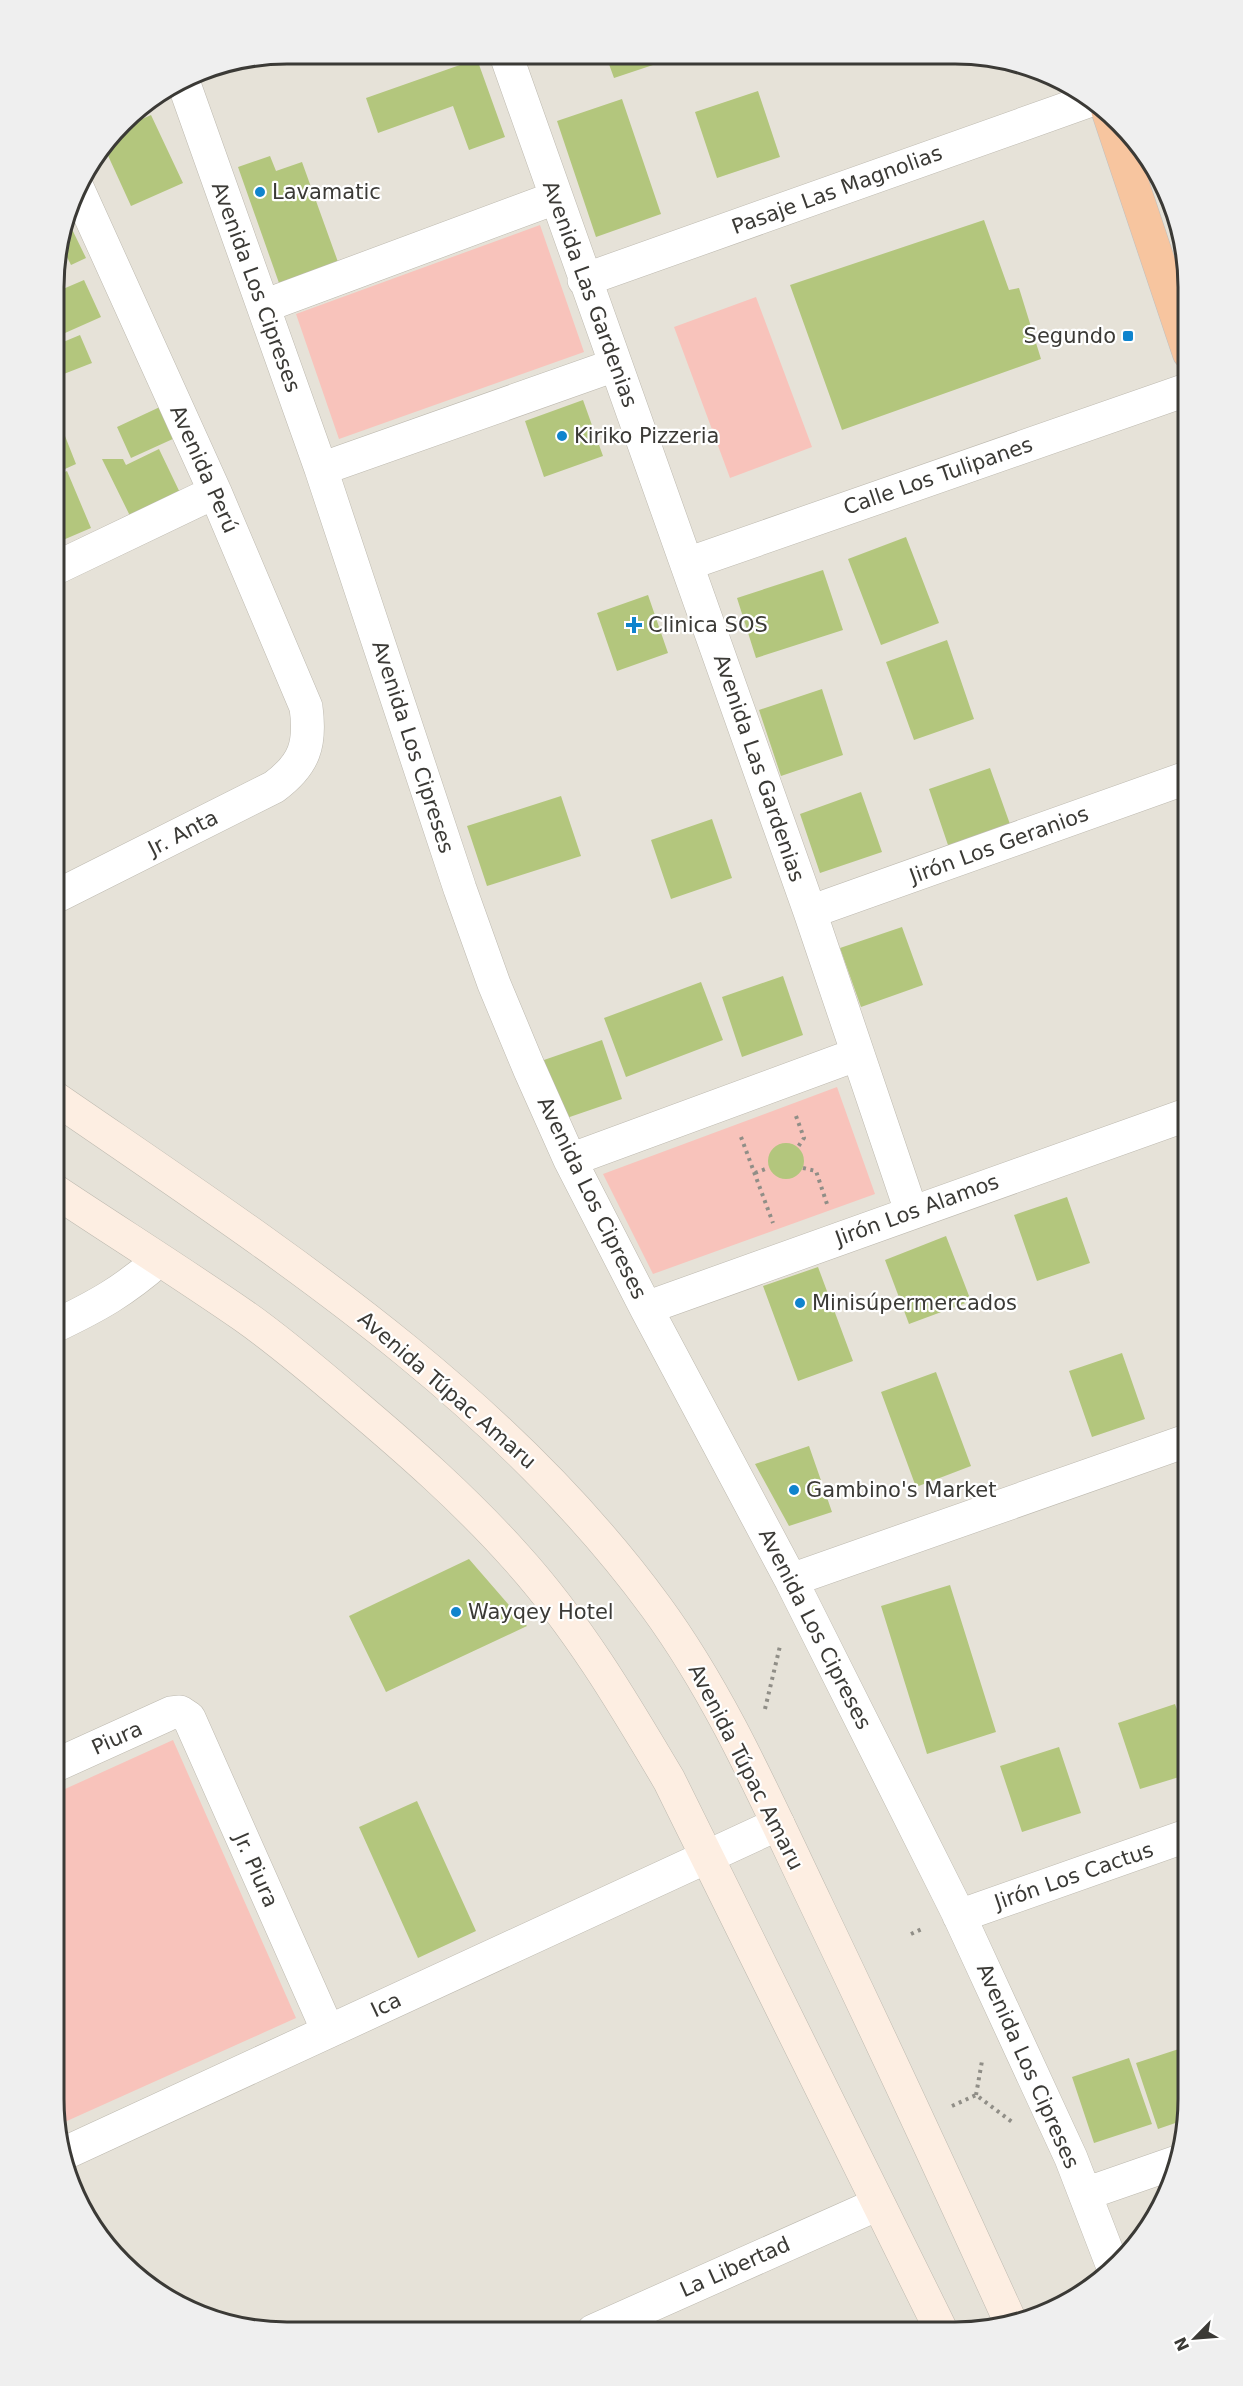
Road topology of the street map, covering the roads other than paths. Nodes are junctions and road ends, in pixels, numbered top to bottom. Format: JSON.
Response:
{"nodes":[{"id":1,"x":509,"y":64,"type":"edge"},
{"id":2,"x":186,"y":89,"type":"edge"},
{"id":3,"x":1081,"y":104,"type":"edge"},
{"id":4,"x":1115,"y":132,"type":"edge"},
{"id":5,"x":555,"y":198,"type":"junction"},
{"id":6,"x":82,"y":199,"type":"edge"},
{"id":7,"x":584,"y":280,"type":"junction"},
{"id":8,"x":264,"y":306,"type":"junction"},
{"id":9,"x":1178,"y":320,"type":"edge"},
{"id":10,"x":615,"y":365,"type":"junction"},
{"id":11,"x":1178,"y":393,"type":"edge"},
{"id":12,"x":321,"y":469,"type":"junction"},
{"id":13,"x":215,"y":492,"type":"junction"},
{"id":14,"x":64,"y":564,"type":"edge"},
{"id":15,"x":687,"y":564,"type":"junction"},
{"id":16,"x":302,"y":757,"type":"joint"},
{"id":17,"x":1178,"y":781,"type":"edge"},
{"id":18,"x":64,"y":892,"type":"edge"},
{"id":19,"x":810,"y":912,"type":"junction"},
{"id":20,"x":858,"y":1054,"type":"junction"},
{"id":21,"x":64,"y":1104,"type":"edge"},
{"id":22,"x":1178,"y":1118,"type":"edge"},
{"id":23,"x":570,"y":1160,"type":"junction"},
{"id":24,"x":64,"y":1197,"type":"edge"},
{"id":25,"x":911,"y":1211,"type":"junction"},
{"id":26,"x":159,"y":1260,"type":"junction"},
{"id":27,"x":646,"y":1308,"type":"junction"},
{"id":28,"x":64,"y":1322,"type":"edge"},
{"id":29,"x":1178,"y":1444,"type":"edge"},
{"id":30,"x":791,"y":1580,"type":"junction"},
{"id":31,"x":180,"y":1712,"type":"joint"},
{"id":32,"x":64,"y":1761,"type":"edge"},
{"id":33,"x":778,"y":1824,"type":"junction"},
{"id":34,"x":1178,"y":1839,"type":"edge"},
{"id":35,"x":708,"y":1856,"type":"junction"},
{"id":36,"x":959,"y":1916,"type":"junction"},
{"id":37,"x":328,"y":2031,"type":"junction"},
{"id":38,"x":71,"y":2150,"type":"edge"},
{"id":39,"x":1168,"y":2165,"type":"edge"},
{"id":40,"x":1085,"y":2194,"type":"junction"},
{"id":41,"x":878,"y":2204,"type":"junction"},
{"id":42,"x":1110,"y":2259,"type":"edge"},
{"id":43,"x":1007,"y":2315,"type":"edge"},
{"id":44,"x":613,"y":2322,"type":"edge"},
{"id":45,"x":937,"y":2322,"type":"edge"}],
"edges":[{"from":1,"to":5,"type":"street","name":"Avenida Las Gardenias"},
{"from":2,"to":8,"type":"street","name":"Avenida Los Cipreses"},
{"from":3,"to":7,"type":"street","name":"Pasaje Las Magnolias"},
{"from":4,"to":9,"type":"highway"},
{"from":5,"to":7,"type":"street","name":"Avenida Las Gardenias"},
{"from":5,"to":8,"type":"street"},
{"from":6,"to":13,"type":"street","name":"Avenida Perú"},
{"from":7,"to":10,"type":"street","name":"Avenida Las Gardenias"},
{"from":8,"to":12,"type":"street","name":"Avenida Los Cipreses"},
{"from":10,"to":12,"type":"street"},
{"from":10,"to":15,"type":"street","name":"Avenida Las Gardenias"},
{"from":11,"to":15,"type":"street","name":"Calle Los Tulipanes"},
{"from":12,"to":23,"type":"street","name":"Avenida Los Cipreses"},
{"from":13,"to":14,"type":"street"},
{"from":13,"to":16,"type":"street","name":"Avenida Perú"},
{"from":15,"to":19,"type":"street","name":"Avenida Las Gardenias"},
{"from":16,"to":18,"type":"street","name":"Jr. Anta"},
{"from":17,"to":19,"type":"street","name":"Jirón Los Geranios"},
{"from":19,"to":20,"type":"street","name":"Avenida Las Gardenias"},
{"from":20,"to":23,"type":"street"},
{"from":20,"to":25,"type":"street","name":"Avenida Las Gardenias"},
{"from":21,"to":33,"type":"main road","name":"Avenida Túpac Amaru"},
{"from":22,"to":25,"type":"street","name":"Jirón Los Alamos"},
{"from":23,"to":27,"type":"street","name":"Avenida Los Cipreses"},
{"from":24,"to":26,"type":"main road"},
{"from":25,"to":27,"type":"street","name":"Jirón Los Alamos"},
{"from":26,"to":28,"type":"street"},
{"from":26,"to":35,"type":"main road"},
{"from":27,"to":30,"type":"street","name":"Avenida Los Cipreses"},
{"from":29,"to":30,"type":"street"},
{"from":30,"to":36,"type":"street","name":"Avenida Los Cipreses"},
{"from":31,"to":32,"type":"street","name":"Piura"},
{"from":31,"to":37,"type":"street","name":"Jr. Piura"},
{"from":33,"to":35,"type":"street","name":"Ica"},
{"from":33,"to":43,"type":"main road","name":"Avenida Túpac Amaru"},
{"from":34,"to":36,"type":"street","name":"Jirón Los Cactus"},
{"from":35,"to":37,"type":"street","name":"Ica"},
{"from":35,"to":41,"type":"main road"},
{"from":36,"to":40,"type":"street","name":"Avenida Los Cipreses"},
{"from":37,"to":38,"type":"street","name":"Ica"},
{"from":39,"to":40,"type":"street"},
{"from":40,"to":42,"type":"street","name":"Avenida Los Cipreses"},
{"from":41,"to":44,"type":"street","name":"La Libertad"},
{"from":41,"to":45,"type":"main road"}]}
